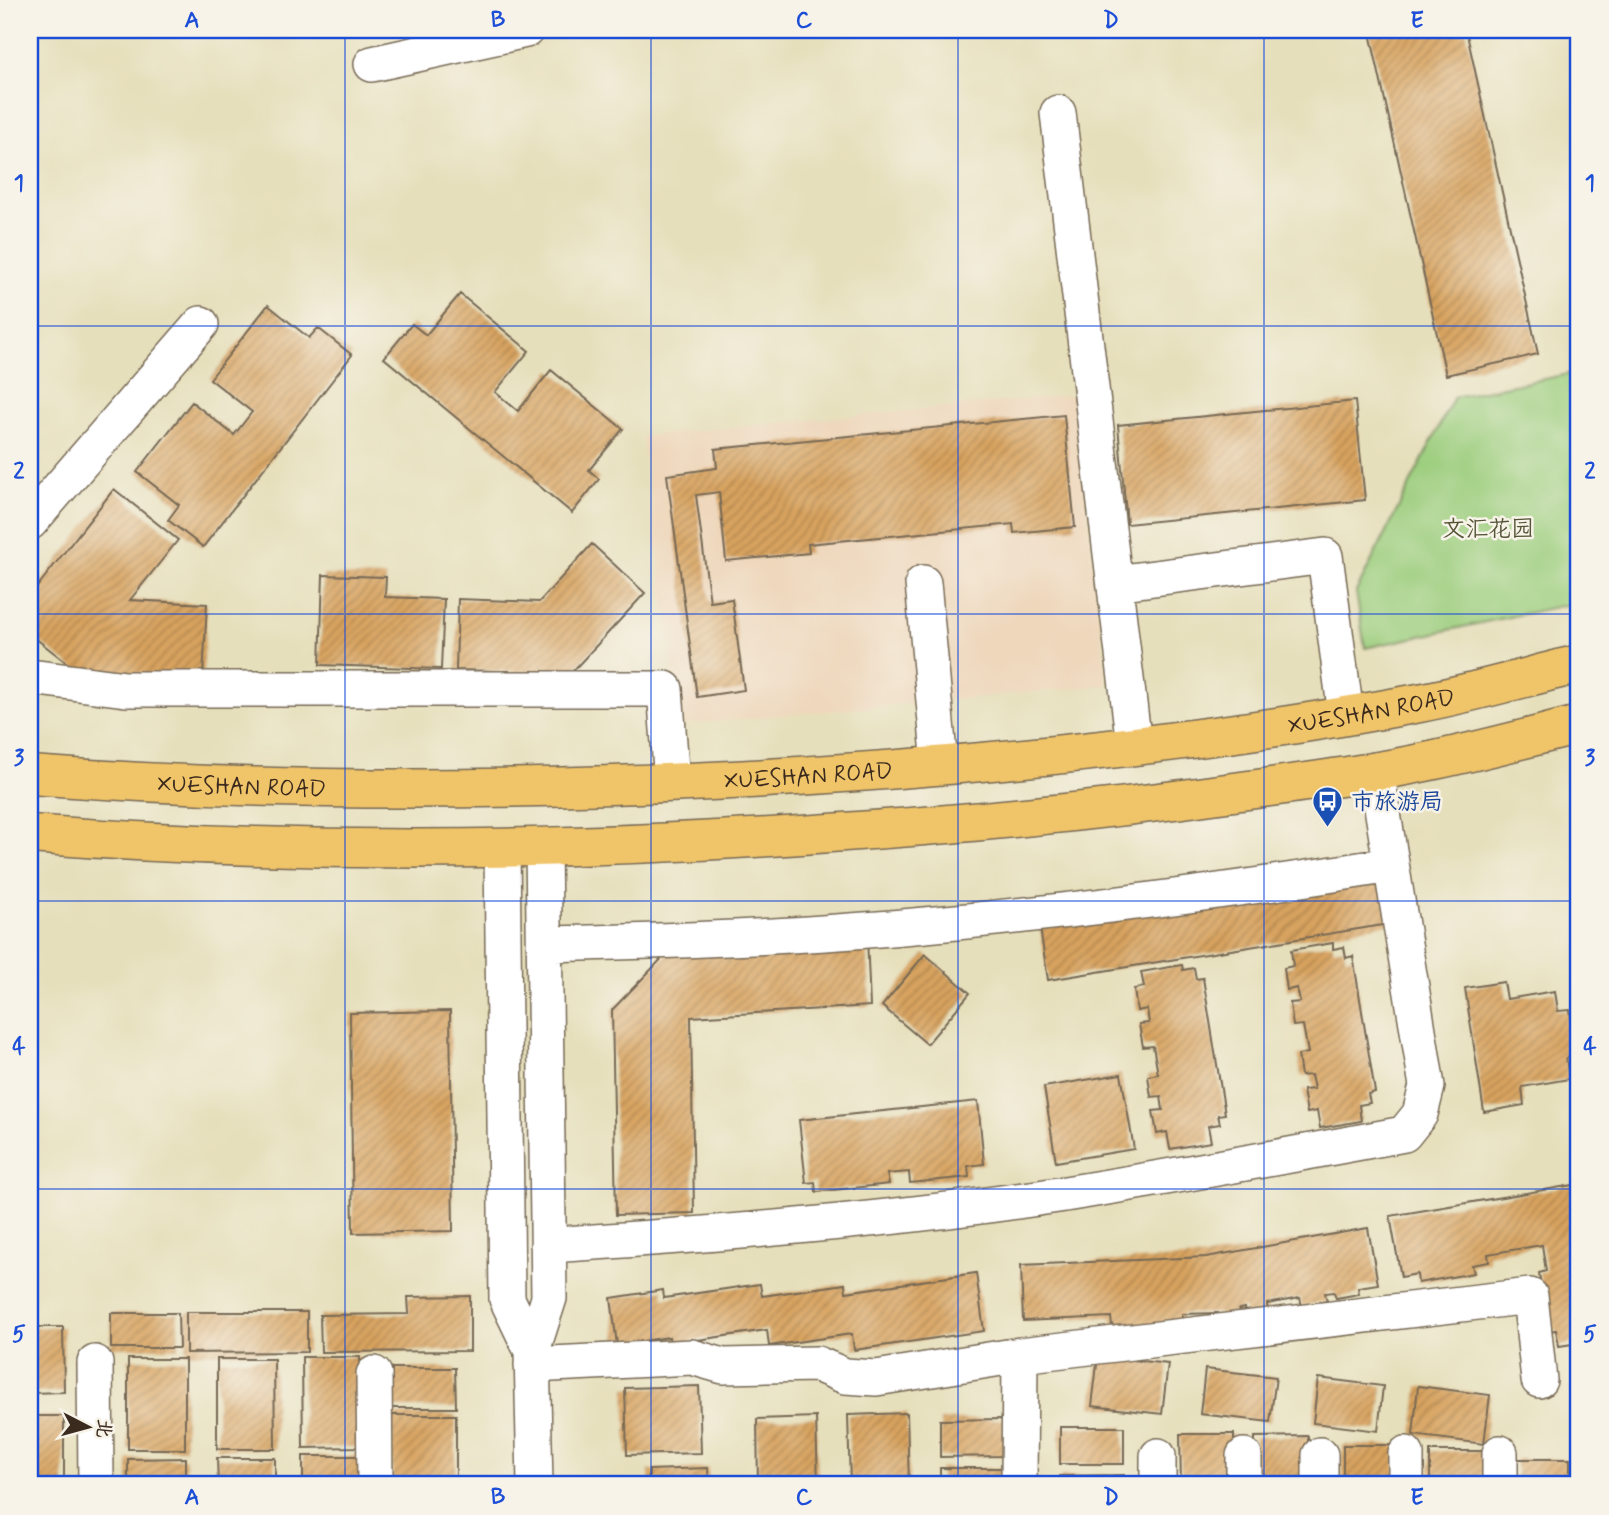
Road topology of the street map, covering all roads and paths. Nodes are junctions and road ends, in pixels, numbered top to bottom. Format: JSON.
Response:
{"nodes":[{"id":1,"x":526,"y":30,"type":"edge"},
{"id":2,"x":372,"y":64,"type":"dead end"},
{"id":3,"x":1058,"y":113,"type":"dead end"},
{"id":4,"x":201,"y":324,"type":"dead end"},
{"id":5,"x":30,"y":522,"type":"edge"},
{"id":6,"x":923,"y":583,"type":"dead end"},
{"id":7,"x":1115,"y":583,"type":"junction"},
{"id":8,"x":1579,"y":664,"type":"edge"},
{"id":9,"x":30,"y":677,"type":"edge"},
{"id":10,"x":1346,"y":715,"type":"junction"},
{"id":11,"x":1579,"y":725,"type":"edge"},
{"id":12,"x":1134,"y":745,"type":"junction"},
{"id":13,"x":940,"y":765,"type":"junction"},
{"id":14,"x":1376,"y":770,"type":"junction"},
{"id":15,"x":30,"y":775,"type":"edge"},
{"id":16,"x":671,"y":783,"type":"junction"},
{"id":17,"x":30,"y":835,"type":"edge"},
{"id":18,"x":543,"y":846,"type":"junction"},
{"id":19,"x":502,"y":847,"type":"junction"},
{"id":20,"x":1391,"y":865,"type":"junction"},
{"id":21,"x":544,"y":944,"type":"junction"},
{"id":22,"x":548,"y":1245,"type":"junction"},
{"id":23,"x":1020,"y":1355,"type":"junction"},
{"id":24,"x":532,"y":1358,"type":"junction"},
{"id":25,"x":95,"y":1363,"type":"dead end"},
{"id":26,"x":374,"y":1374,"type":"dead end"},
{"id":27,"x":1539,"y":1380,"type":"dead end"},
{"id":28,"x":96,"y":1485,"type":"edge"},
{"id":29,"x":375,"y":1485,"type":"edge"},
{"id":30,"x":535,"y":1485,"type":"edge"},
{"id":31,"x":1019,"y":1485,"type":"edge"}],
"edges":[{"from":1,"to":2,"type":"street"},
{"from":3,"to":7,"type":"street"},
{"from":4,"to":5,"type":"street"},
{"from":6,"to":13,"type":"street"},
{"from":7,"to":10,"type":"street"},
{"from":7,"to":12,"type":"street"},
{"from":8,"to":10,"type":"main road","name":"XUESHAN ROAD"},
{"from":9,"to":16,"type":"street"},
{"from":10,"to":12,"type":"main road","name":"XUESHAN ROAD"},
{"from":11,"to":14,"type":"main road"},
{"from":12,"to":13,"type":"main road","name":"XUESHAN ROAD"},
{"from":13,"to":16,"type":"main road","name":"XUESHAN ROAD"},
{"from":14,"to":18,"type":"main road"},
{"from":14,"to":20,"type":"street"},
{"from":15,"to":16,"type":"main road","name":"XUESHAN ROAD"},
{"from":17,"to":19,"type":"main road"},
{"from":18,"to":19,"type":"main road"},
{"from":18,"to":21,"type":"street"},
{"from":19,"to":24,"type":"street"},
{"from":20,"to":21,"type":"street"},
{"from":20,"to":22,"type":"street"},
{"from":21,"to":22,"type":"street"},
{"from":22,"to":24,"type":"street"},
{"from":23,"to":24,"type":"street"},
{"from":23,"to":27,"type":"street"},
{"from":23,"to":31,"type":"street"},
{"from":24,"to":30,"type":"street"},
{"from":25,"to":28,"type":"street"},
{"from":26,"to":29,"type":"street"}]}
